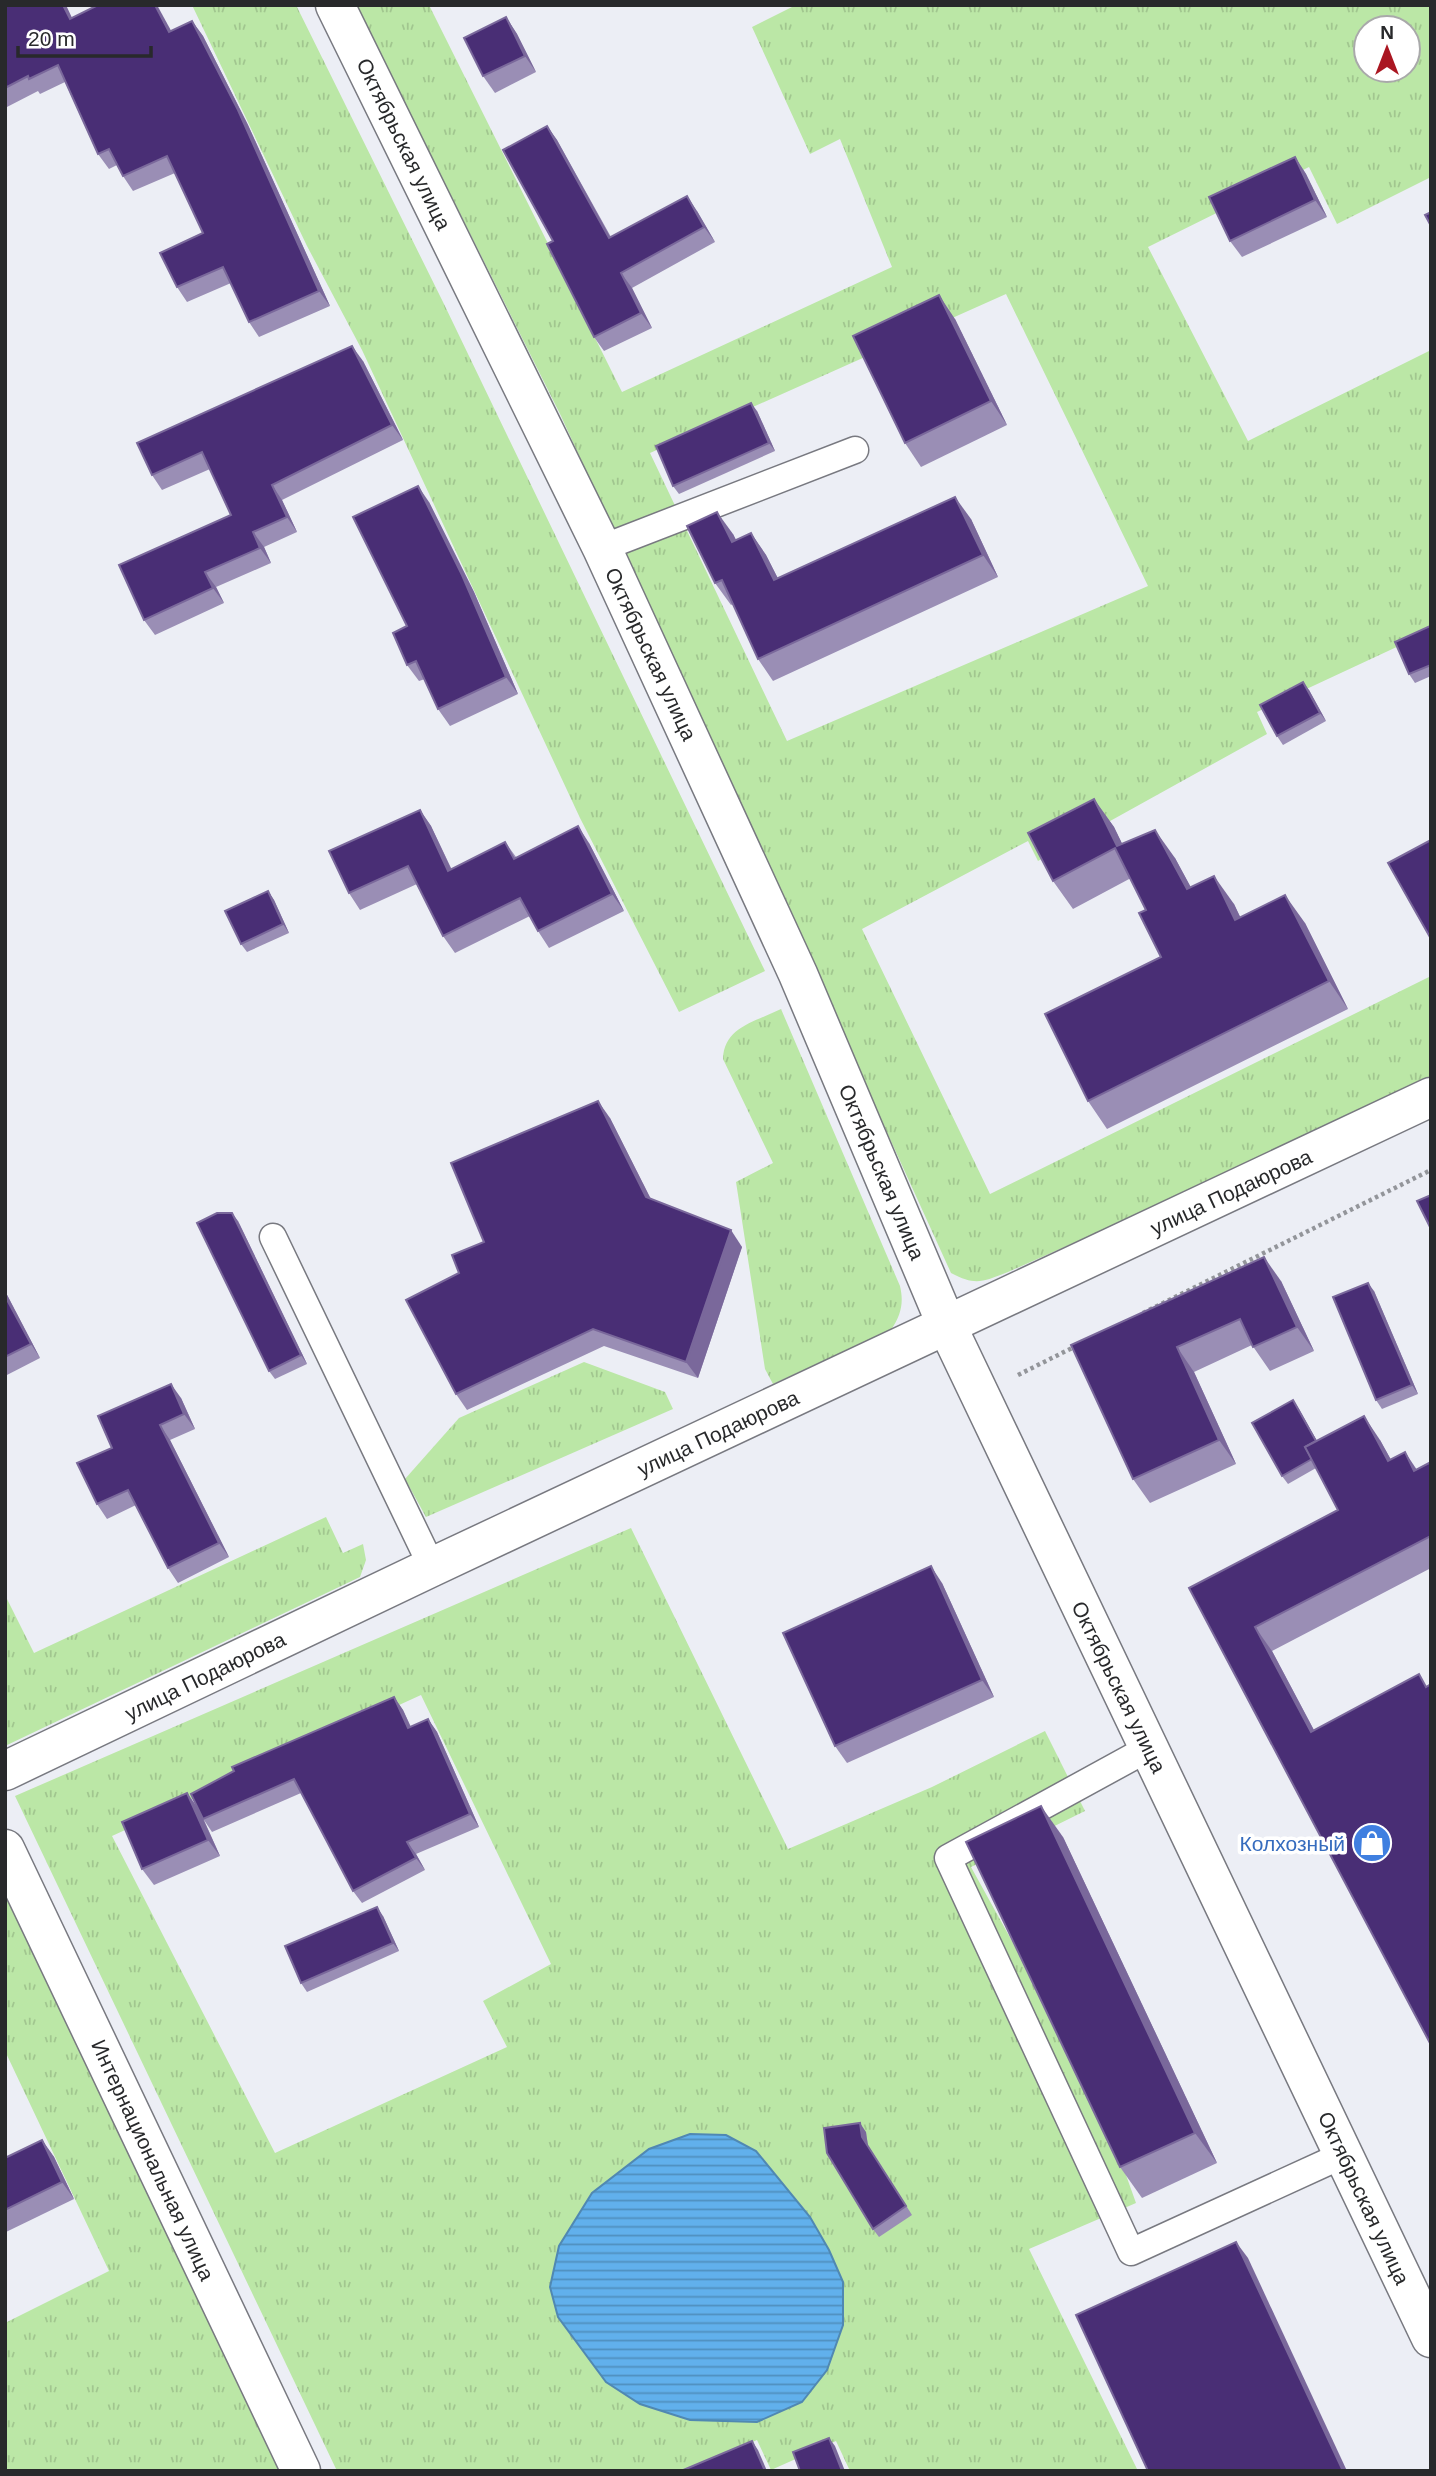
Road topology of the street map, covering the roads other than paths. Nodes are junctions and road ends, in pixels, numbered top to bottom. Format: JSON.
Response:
{"nodes":[{"id":1,"x":335,"y":5,"type":"edge"},
{"id":2,"x":855,"y":450,"type":"dead end"},
{"id":3,"x":602,"y":548,"type":"junction"},
{"id":4,"x":1431,"y":1097,"type":"edge"},
{"id":5,"x":273,"y":1237,"type":"dead end"},
{"id":6,"x":947,"y":1326,"type":"junction"},
{"id":7,"x":432,"y":1567,"type":"junction"},
{"id":8,"x":1149,"y":1748,"type":"junction"},
{"id":9,"x":5,"y":1771,"type":"edge"},
{"id":10,"x":5,"y":1849,"type":"edge"},
{"id":11,"x":1343,"y":2155,"type":"junction"},
{"id":12,"x":1431,"y":2338,"type":"edge"},
{"id":13,"x":301,"y":2471,"type":"edge"}],
"edges":[{"from":1,"to":3,"type":"street","name":"Октябрьская улица"},
{"from":2,"to":3,"type":"lane"},
{"from":3,"to":6,"type":"street","name":"Октябрьская улица"},
{"from":4,"to":6,"type":"street","name":"улица Подаюрова"},
{"from":5,"to":7,"type":"lane"},
{"from":6,"to":7,"type":"street","name":"улица Подаюрова"},
{"from":6,"to":8,"type":"street","name":"Октябрьская улица"},
{"from":7,"to":9,"type":"street","name":"улица Подаюрова"},
{"from":8,"to":11,"type":"street","name":"Октябрьская улица"},
{"from":8,"to":11,"type":"lane"},
{"from":10,"to":13,"type":"street","name":"Интернациональная улица"},
{"from":11,"to":12,"type":"street","name":"Октябрьская улица"}]}
